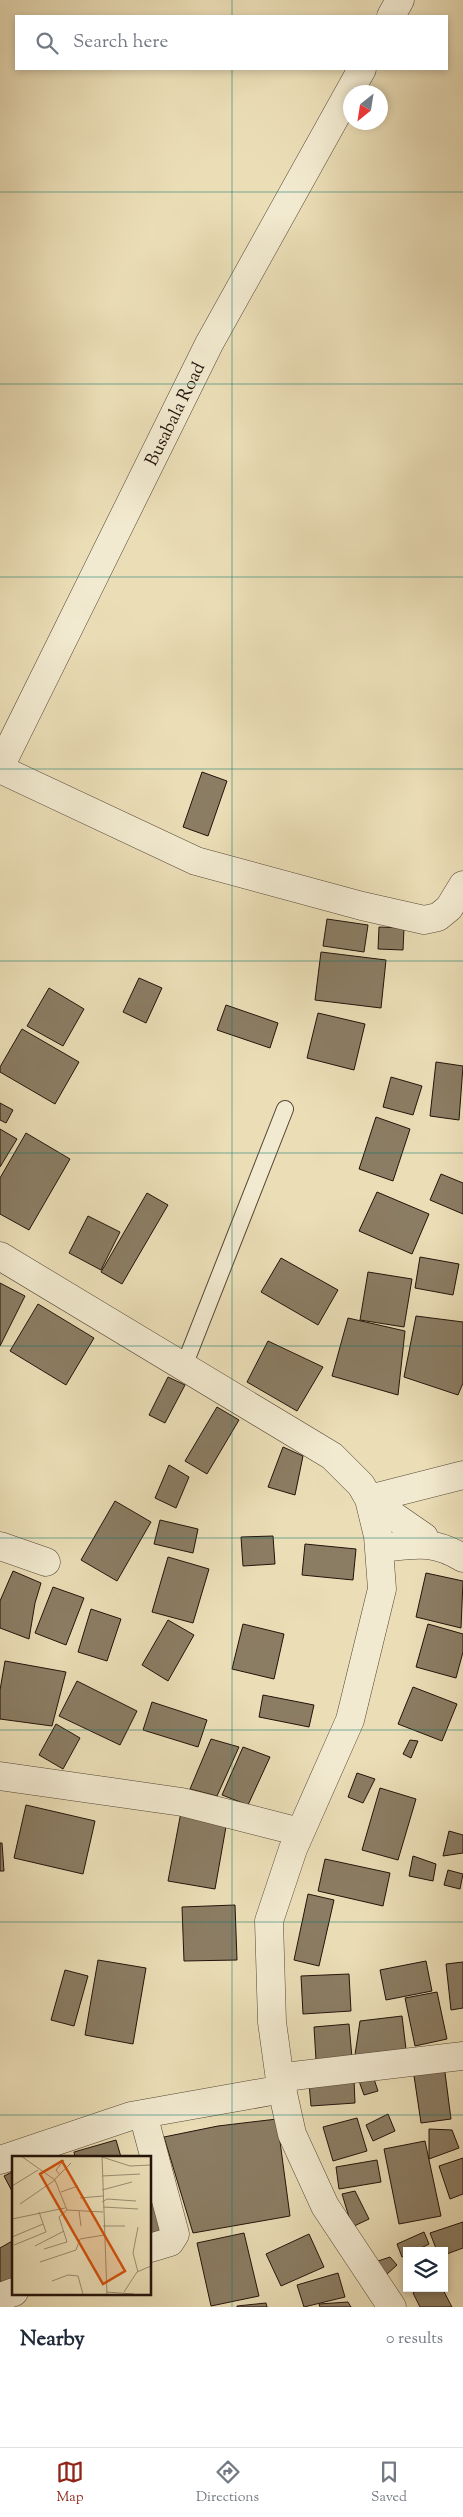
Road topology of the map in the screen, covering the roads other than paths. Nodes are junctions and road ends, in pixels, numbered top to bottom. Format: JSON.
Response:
{"nodes":[{"id":1,"x":400,"y":0,"type":"edge"},
{"id":2,"x":392,"y":15,"type":"edge"},
{"id":3,"x":361,"y":70,"type":"edge"},
{"id":4,"x":0,"y":768,"type":"edge"},
{"id":5,"x":463,"y":885,"type":"edge"},
{"id":6,"x":285,"y":1109,"type":"dead end"},
{"id":7,"x":0,"y":1256,"type":"edge"},
{"id":8,"x":184,"y":1366,"type":"junction"},
{"id":9,"x":463,"y":1475,"type":"edge"},
{"id":10,"x":368,"y":1499,"type":"junction"},
{"id":11,"x":424,"y":1537,"type":"dead end"},
{"id":12,"x":0,"y":1546,"type":"edge"},
{"id":13,"x":379,"y":1548,"type":"junction"},
{"id":14,"x":463,"y":1558,"type":"edge"},
{"id":15,"x":46,"y":1562,"type":"dead end"},
{"id":16,"x":0,"y":1776,"type":"edge"},
{"id":17,"x":300,"y":1832,"type":"junction"},
{"id":18,"x":463,"y":2056,"type":"edge"},
{"id":19,"x":282,"y":2084,"type":"junction"},
{"id":20,"x":143,"y":2114,"type":"junction"},
{"id":21,"x":12,"y":2156,"type":"edge"},
{"id":22,"x":12,"y":2156,"type":"edge"},
{"id":23,"x":0,"y":2160,"type":"edge"},
{"id":24,"x":151,"y":2248,"type":"edge"},
{"id":25,"x":12,"y":2293,"type":"edge"},
{"id":26,"x":0,"y":2297,"type":"edge"},
{"id":27,"x":392,"y":2307,"type":"edge"}],
"edges":[{"from":1,"to":2,"type":"street"},
{"from":3,"to":4,"type":"street","name":"Busabala Road"},
{"from":4,"to":5,"type":"street"},
{"from":6,"to":8,"type":"lane"},
{"from":7,"to":8,"type":"street"},
{"from":8,"to":10,"type":"street"},
{"from":9,"to":10,"type":"street"},
{"from":10,"to":11,"type":"street"},
{"from":10,"to":13,"type":"street"},
{"from":12,"to":15,"type":"street"},
{"from":13,"to":14,"type":"street"},
{"from":13,"to":17,"type":"street"},
{"from":16,"to":17,"type":"street"},
{"from":17,"to":19,"type":"street"},
{"from":18,"to":19,"type":"street"},
{"from":19,"to":20,"type":"street"},
{"from":19,"to":27,"type":"street"},
{"from":20,"to":21,"type":"street"},
{"from":20,"to":24,"type":"street"},
{"from":22,"to":23,"type":"street"},
{"from":25,"to":26,"type":"street"}]}
